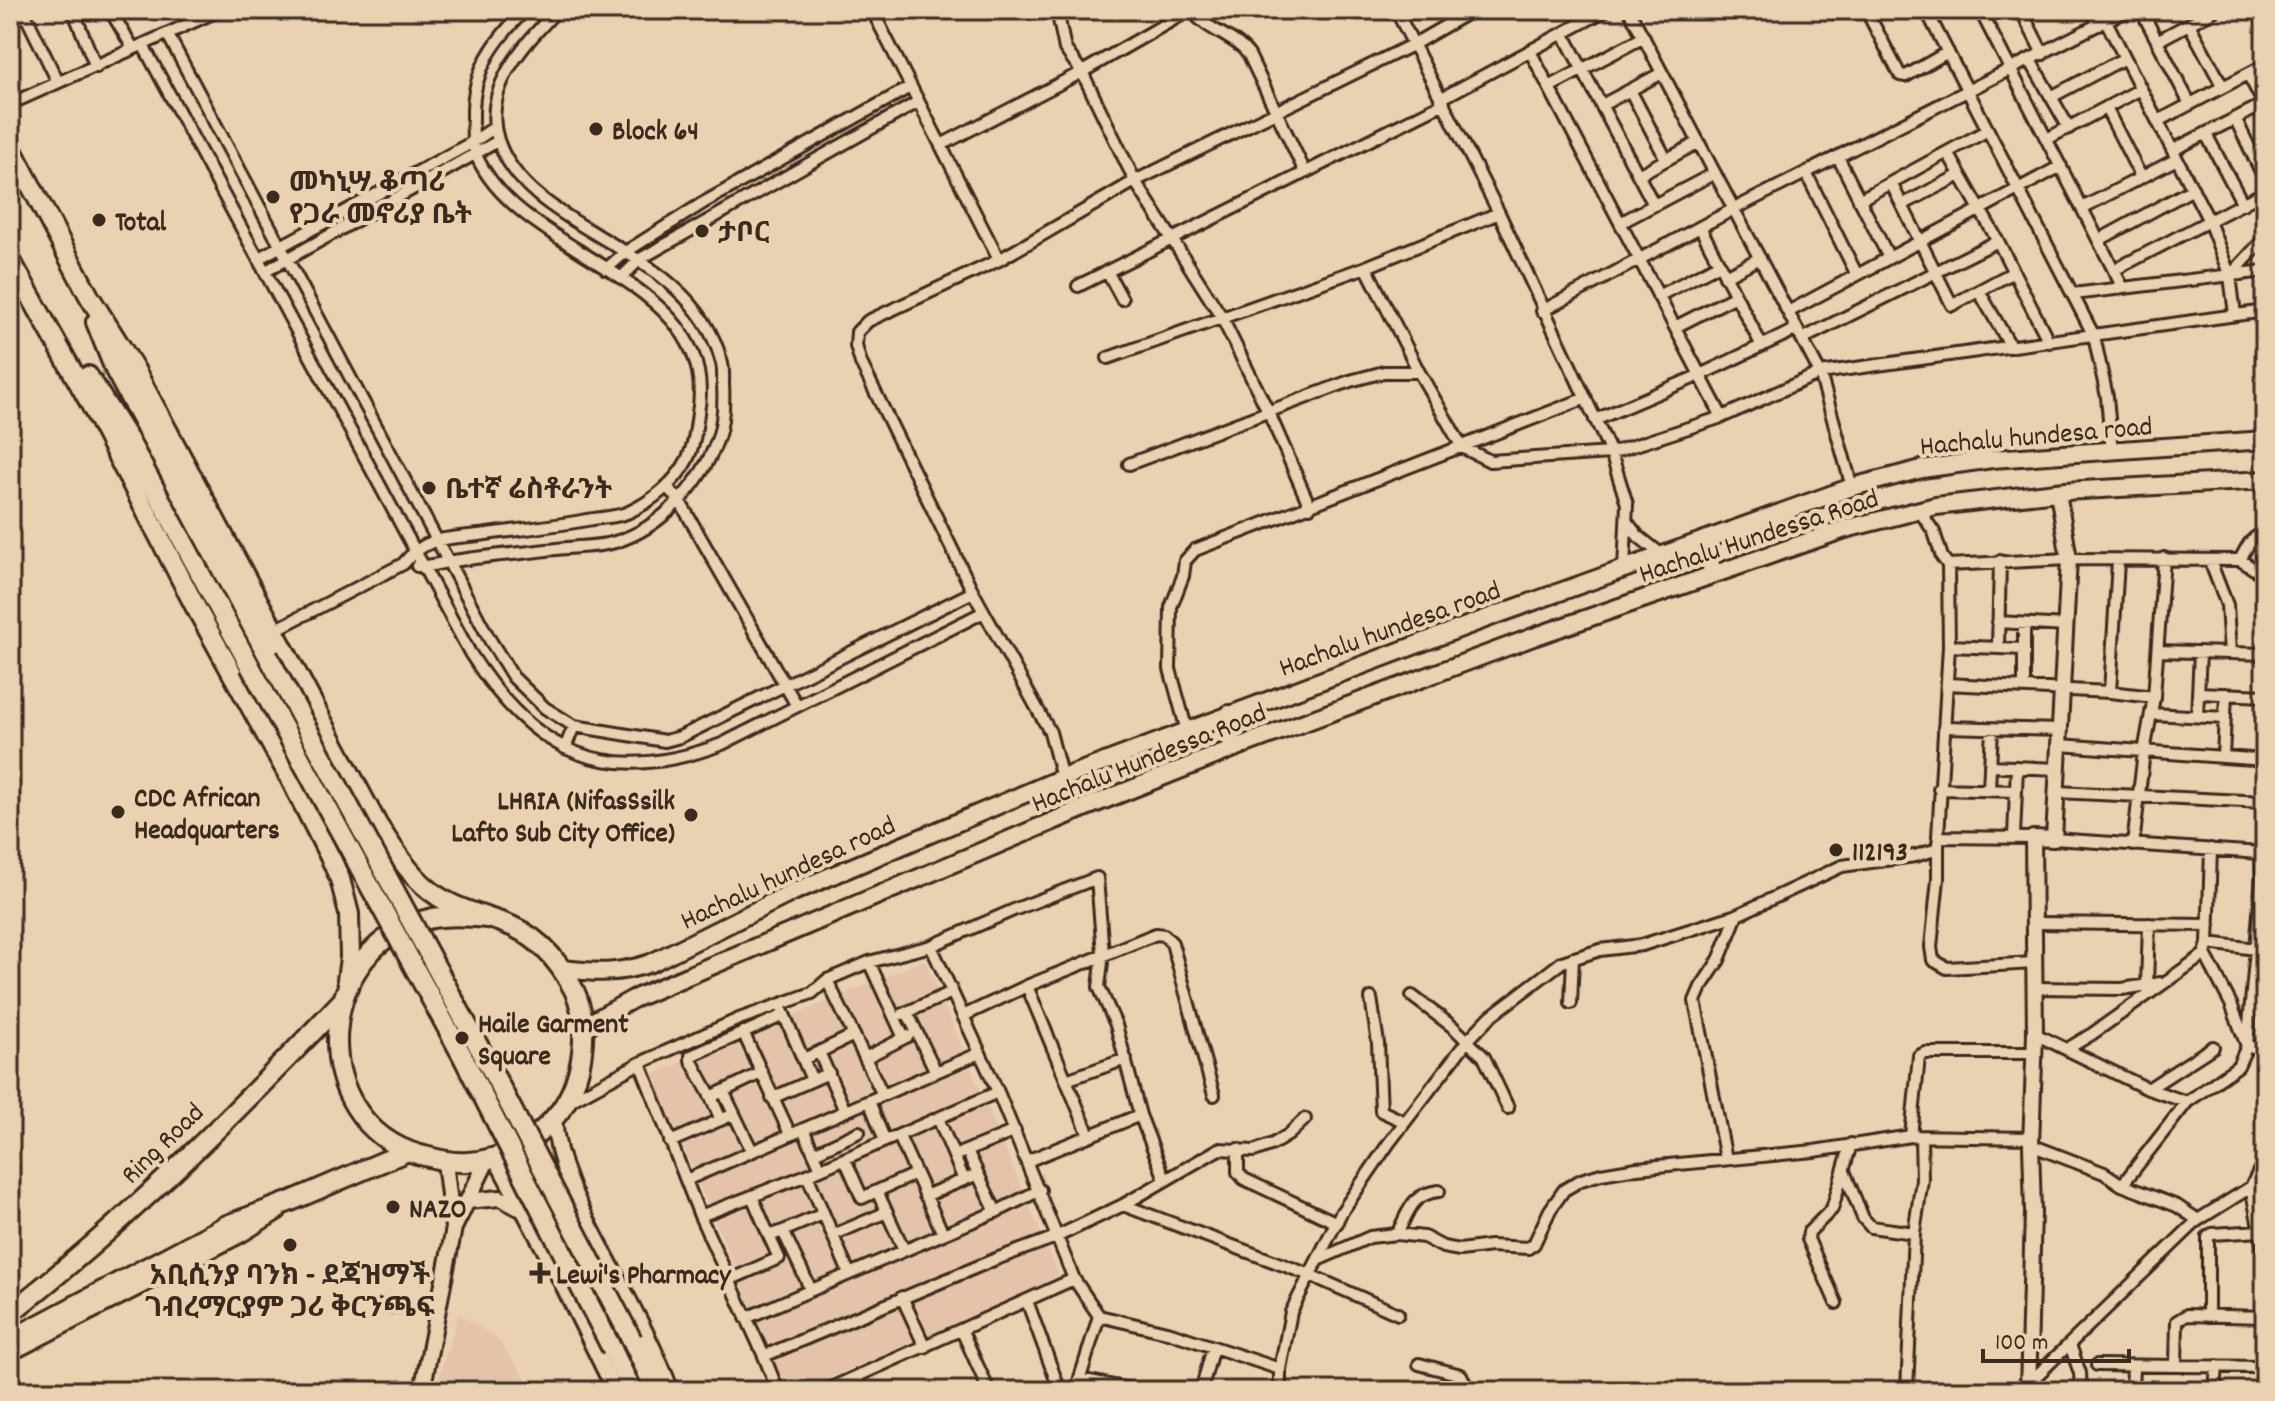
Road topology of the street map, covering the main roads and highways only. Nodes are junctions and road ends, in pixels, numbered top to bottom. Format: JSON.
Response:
{"nodes":[{"id":1,"x":10,"y":146,"type":"edge"},
{"id":2,"x":10,"y":251,"type":"edge"},
{"id":3,"x":10,"y":259,"type":"edge"},
{"id":4,"x":89,"y":296,"type":"junction"},
{"id":5,"x":2265,"y":440,"type":"edge"},
{"id":6,"x":2265,"y":480,"type":"edge"},
{"id":7,"x":1708,"y":539,"type":"junction"},
{"id":8,"x":1712,"y":575,"type":"junction"},
{"id":9,"x":1229,"y":714,"type":"junction"},
{"id":10,"x":1232,"y":749,"type":"junction"},
{"id":11,"x":487,"y":918,"type":"junction"},
{"id":12,"x":563,"y":969,"type":"junction"},
{"id":13,"x":344,"y":996,"type":"junction"},
{"id":14,"x":582,"y":1031,"type":"junction"},
{"id":15,"x":408,"y":1151,"type":"junction"},
{"id":16,"x":291,"y":1201,"type":"junction"},
{"id":17,"x":10,"y":1313,"type":"edge"},
{"id":18,"x":10,"y":1340,"type":"edge"},
{"id":19,"x":10,"y":1352,"type":"edge"},
{"id":20,"x":632,"y":1391,"type":"edge"},
{"id":21,"x":656,"y":1391,"type":"edge"}],
"edges":[{"from":1,"to":4,"type":"highway"},
{"from":2,"to":20,"type":"highway","bridge":true},
{"from":3,"to":13,"type":"highway"},
{"from":4,"to":11,"type":"highway"},
{"from":4,"to":21,"type":"highway","bridge":true},
{"from":5,"to":7,"type":"main road","name":"Hachalu hundesa road"},
{"from":6,"to":8,"type":"main road","name":"Hachalu Hundessa Road"},
{"from":7,"to":8,"type":"main road"},
{"from":7,"to":9,"type":"main road","name":"Hachalu hundesa road"},
{"from":8,"to":10,"type":"main road","name":"Hachalu Hundessa Road"},
{"from":9,"to":10,"type":"main road"},
{"from":9,"to":12,"type":"main road","name":"Hachalu hundesa road"},
{"from":10,"to":14,"type":"main road","name":"Hachalu Hundessa Road"},
{"from":11,"to":12,"type":"highway"},
{"from":11,"to":13,"type":"highway"},
{"from":12,"to":14,"type":"highway"},
{"from":13,"to":15,"type":"highway"},
{"from":13,"to":17,"type":"highway","name":"Ring Road"},
{"from":14,"to":15,"type":"highway"},
{"from":15,"to":16,"type":"highway"},
{"from":16,"to":18,"type":"highway"},
{"from":16,"to":19,"type":"main road"}]}
